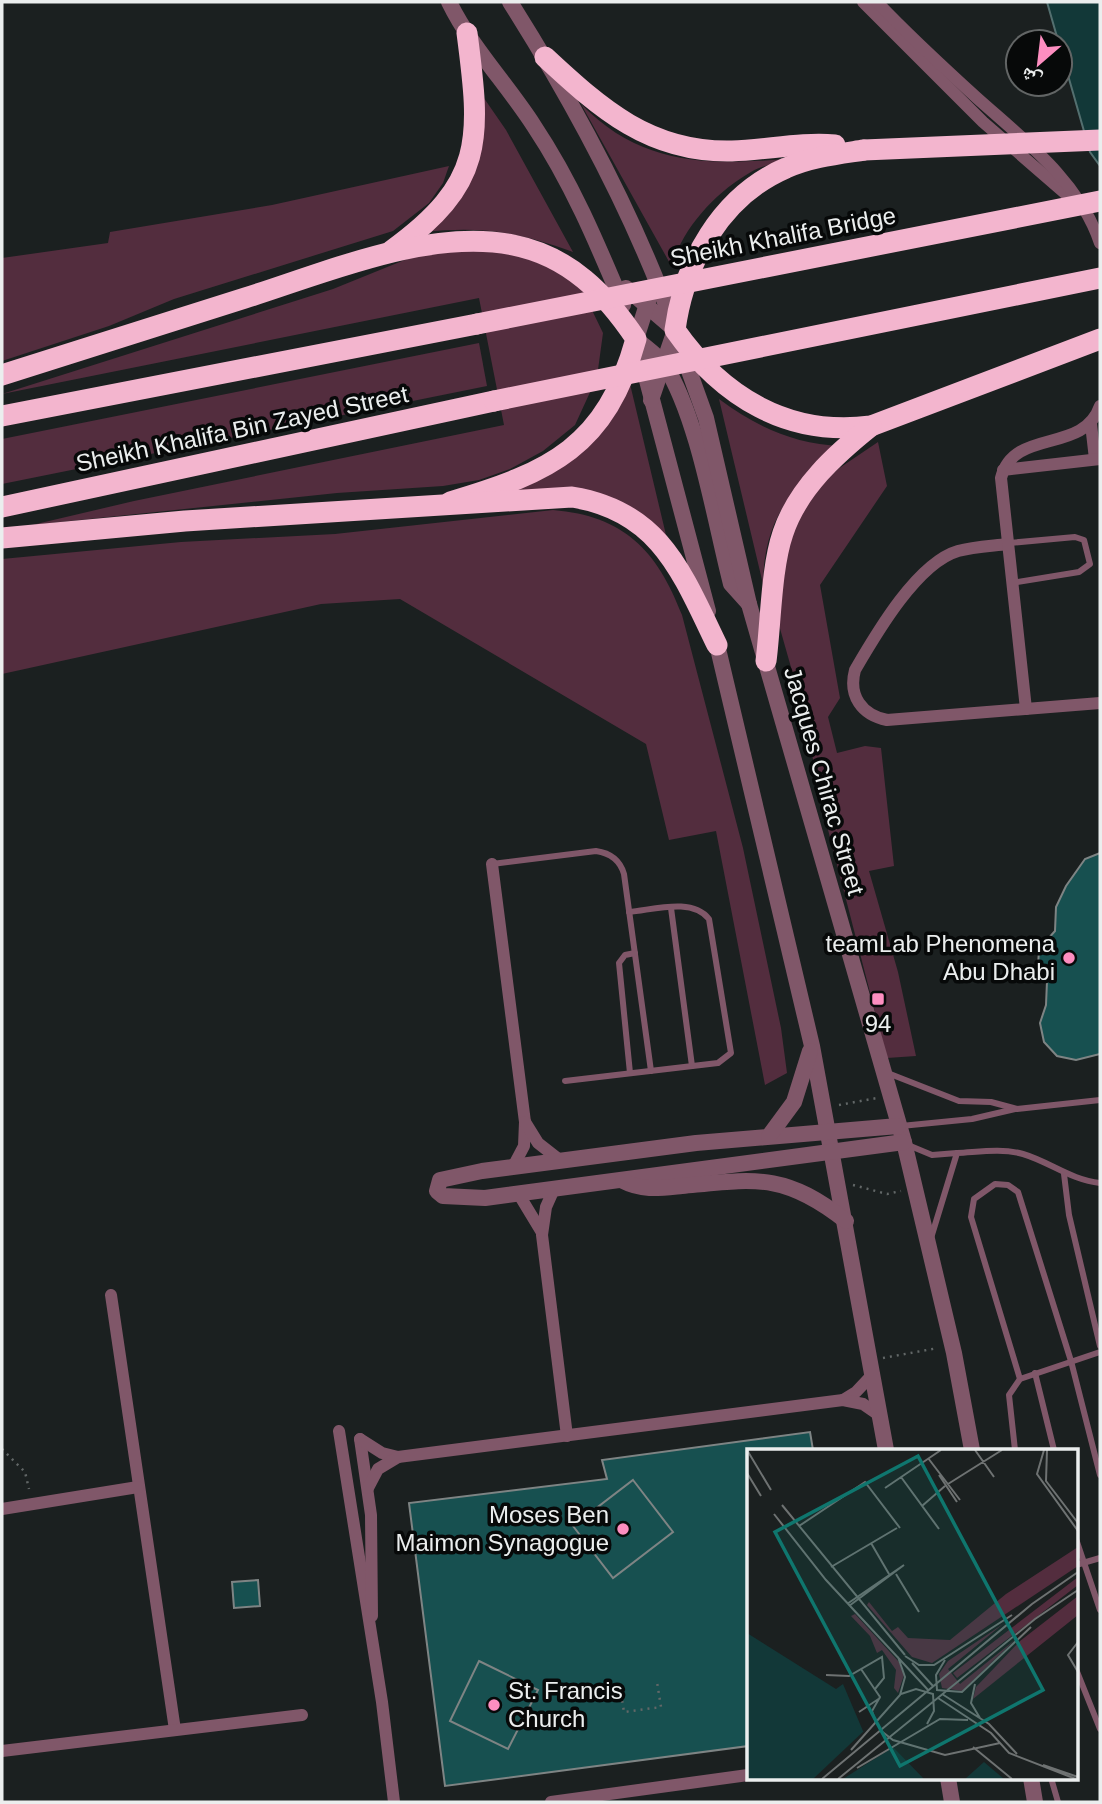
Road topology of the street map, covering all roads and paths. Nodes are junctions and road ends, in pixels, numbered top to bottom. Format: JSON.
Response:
{"nodes":[{"id":1,"x":449,"y":2,"type":"edge"},
{"id":2,"x":510,"y":2,"type":"edge"},
{"id":3,"x":863,"y":2,"type":"edge"},
{"id":4,"x":877,"y":2,"type":"edge"},
{"id":5,"x":467,"y":33,"type":"junction"},
{"id":6,"x":545,"y":57,"type":"junction"},
{"id":7,"x":1100,"y":140,"type":"edge"},
{"id":8,"x":864,"y":150,"type":"junction"},
{"id":9,"x":1095,"y":209,"type":"edge"},
{"id":10,"x":1100,"y":243,"type":"edge"},
{"id":11,"x":386,"y":254,"type":"junction"},
{"id":12,"x":609,"y":271,"type":"junction"},
{"id":13,"x":655,"y":274,"type":"junction"},
{"id":14,"x":1100,"y":278,"type":"edge"},
{"id":15,"x":646,"y":307,"type":"junction"},
{"id":16,"x":675,"y":330,"type":"junction"},
{"id":17,"x":636,"y":339,"type":"junction"},
{"id":18,"x":1100,"y":339,"type":"edge"},
{"id":19,"x":662,"y":362,"type":"junction"},
{"id":20,"x":2,"y":375,"type":"edge"},
{"id":21,"x":651,"y":400,"type":"junction"},
{"id":22,"x":2,"y":416,"type":"edge"},
{"id":23,"x":1097,"y":416,"type":"edge"},
{"id":24,"x":872,"y":426,"type":"junction"},
{"id":25,"x":1098,"y":459,"type":"edge"},
{"id":26,"x":1003,"y":471,"type":"junction"},
{"id":27,"x":450,"y":502,"type":"junction"},
{"id":28,"x":2,"y":508,"type":"edge"},
{"id":29,"x":2,"y":538,"type":"edge"},
{"id":30,"x":1007,"y":544,"type":"junction"},
{"id":31,"x":1011,"y":583,"type":"junction"},
{"id":32,"x":749,"y":604,"type":"junction"},
{"id":33,"x":717,"y":645,"type":"junction"},
{"id":34,"x":766,"y":661,"type":"junction"},
{"id":35,"x":1100,"y":703,"type":"edge"},
{"id":36,"x":1026,"y":709,"type":"junction"},
{"id":37,"x":492,"y":864,"type":"joint"},
{"id":38,"x":671,"y":908,"type":"junction"},
{"id":39,"x":629,"y":912,"type":"junction"},
{"id":40,"x":635,"y":953,"type":"junction"},
{"id":41,"x":811,"y":1046,"type":"junction"},
{"id":42,"x":692,"y":1066,"type":"junction"},
{"id":43,"x":651,"y":1071,"type":"junction"},
{"id":44,"x":882,"y":1071,"type":"junction"},
{"id":45,"x":630,"y":1073,"type":"junction"},
{"id":46,"x":565,"y":1080,"type":"dead end"},
{"id":47,"x":890,"y":1096,"type":"junction"},
{"id":48,"x":1100,"y":1100,"type":"edge"},
{"id":49,"x":839,"y":1105,"type":"dead end"},
{"id":50,"x":1017,"y":1109,"type":"junction"},
{"id":51,"x":525,"y":1122,"type":"junction"},
{"id":52,"x":898,"y":1126,"type":"junction"},
{"id":53,"x":827,"y":1130,"type":"junction"},
{"id":54,"x":769,"y":1136,"type":"junction"},
{"id":55,"x":904,"y":1142,"type":"junction"},
{"id":56,"x":831,"y":1152,"type":"junction"},
{"id":57,"x":957,"y":1153,"type":"junction"},
{"id":58,"x":561,"y":1161,"type":"junction"},
{"id":59,"x":513,"y":1167,"type":"junction"},
{"id":60,"x":1064,"y":1174,"type":"junction"},
{"id":61,"x":621,"y":1180,"type":"junction"},
{"id":62,"x":836,"y":1183,"type":"junction"},
{"id":63,"x":1100,"y":1183,"type":"edge"},
{"id":64,"x":554,"y":1189,"type":"junction"},
{"id":65,"x":915,"y":1189,"type":"junction"},
{"id":66,"x":517,"y":1194,"type":"junction"},
{"id":67,"x":846,"y":1221,"type":"junction"},
{"id":68,"x":542,"y":1235,"type":"junction"},
{"id":69,"x":929,"y":1247,"type":"junction"},
{"id":70,"x":111,"y":1295,"type":"dead end"},
{"id":71,"x":952,"y":1346,"type":"junction"},
{"id":72,"x":1100,"y":1346,"type":"edge"},
{"id":73,"x":1100,"y":1352,"type":"edge"},
{"id":74,"x":1071,"y":1361,"type":"junction"},
{"id":75,"x":871,"y":1368,"type":"junction"},
{"id":76,"x":1035,"y":1373,"type":"junction"},
{"id":77,"x":1020,"y":1379,"type":"junction"},
{"id":78,"x":843,"y":1400,"type":"junction"},
{"id":79,"x":880,"y":1415,"type":"junction"},
{"id":80,"x":340,"y":1431,"type":"dead end"},
{"id":81,"x":567,"y":1436,"type":"junction"},
{"id":82,"x":2,"y":1449,"type":"edge"},
{"id":83,"x":886,"y":1449,"type":"edge"},
{"id":84,"x":972,"y":1449,"type":"edge"},
{"id":85,"x":1015,"y":1449,"type":"edge"},
{"id":86,"x":1054,"y":1449,"type":"edge"},
{"id":87,"x":398,"y":1457,"type":"junction"},
{"id":88,"x":1100,"y":1475,"type":"edge"},
{"id":89,"x":138,"y":1487,"type":"junction"},
{"id":90,"x":368,"y":1488,"type":"junction"},
{"id":91,"x":29,"y":1489,"type":"dead end"},
{"id":92,"x":2,"y":1509,"type":"edge"},
{"id":93,"x":1100,"y":1558,"type":"edge"},
{"id":94,"x":1079,"y":1564,"type":"edge"},
{"id":95,"x":1100,"y":1610,"type":"edge"},
{"id":96,"x":371,"y":1631,"type":"junction"},
{"id":97,"x":1078,"y":1674,"type":"edge"},
{"id":98,"x":657,"y":1682,"type":"dead end"},
{"id":99,"x":620,"y":1687,"type":"dead end"},
{"id":100,"x":302,"y":1715,"type":"dead end"},
{"id":101,"x":1100,"y":1729,"type":"edge"},
{"id":102,"x":175,"y":1730,"type":"junction"},
{"id":103,"x":2,"y":1751,"type":"edge"},
{"id":104,"x":747,"y":1775,"type":"edge"},
{"id":105,"x":948,"y":1780,"type":"edge"},
{"id":106,"x":1031,"y":1780,"type":"edge"},
{"id":107,"x":1052,"y":1780,"type":"edge"},
{"id":108,"x":394,"y":1802,"type":"edge"},
{"id":109,"x":551,"y":1802,"type":"edge"},
{"id":110,"x":952,"y":1802,"type":"edge"},
{"id":111,"x":1035,"y":1802,"type":"edge"},
{"id":112,"x":1058,"y":1802,"type":"edge"}],
"edges":[{"from":1,"to":5,"type":"street"},
{"from":2,"to":6,"type":"street","name":"Jacques Chirac Street"},
{"from":3,"to":9,"type":"street"},
{"from":4,"to":9,"type":"street"},
{"from":5,"to":11,"type":"highway"},
{"from":5,"to":12,"type":"street"},
{"from":6,"to":8,"type":"highway"},
{"from":6,"to":13,"type":"street","name":"Jacques Chirac Street"},
{"from":7,"to":8,"type":"highway","bridge":true},
{"from":8,"to":16,"type":"highway"},
{"from":9,"to":10,"type":"street"},
{"from":9,"to":22,"type":"highway","name":"Sheikh Khalifa Bridge","bridge":true},
{"from":11,"to":17,"type":"highway"},
{"from":11,"to":20,"type":"highway"},
{"from":12,"to":15,"type":"street"},
{"from":12,"to":17,"type":"street"},
{"from":13,"to":15,"type":"street"},
{"from":13,"to":16,"type":"street","name":"Jacques Chirac Street"},
{"from":14,"to":28,"type":"highway","name":"Sheikh Khalifa Bin Zayed Street","bridge":true},
{"from":15,"to":16,"type":"street"},
{"from":15,"to":17,"type":"street"},
{"from":16,"to":19,"type":"street"},
{"from":16,"to":24,"type":"highway"},
{"from":16,"to":32,"type":"street","name":"Jacques Chirac Street"},
{"from":17,"to":19,"type":"street"},
{"from":17,"to":21,"type":"street"},
{"from":17,"to":27,"type":"highway"},
{"from":18,"to":24,"type":"highway"},
{"from":19,"to":21,"type":"street"},
{"from":19,"to":32,"type":"street"},
{"from":21,"to":33,"type":"street"},
{"from":23,"to":25,"type":"street"},
{"from":23,"to":26,"type":"street"},
{"from":24,"to":34,"type":"highway"},
{"from":25,"to":26,"type":"street"},
{"from":26,"to":30,"type":"street"},
{"from":27,"to":29,"type":"highway"},
{"from":27,"to":33,"type":"highway"},
{"from":30,"to":31,"type":"street"},
{"from":30,"to":31,"type":"lane"},
{"from":30,"to":36,"type":"street"},
{"from":31,"to":36,"type":"street"},
{"from":32,"to":34,"type":"street","name":"Jacques Chirac Street"},
{"from":33,"to":41,"type":"street"},
{"from":34,"to":44,"type":"street","name":"Jacques Chirac Street"},
{"from":35,"to":36,"type":"street"},
{"from":37,"to":39,"type":"lane"},
{"from":37,"to":51,"type":"street"},
{"from":38,"to":39,"type":"lane"},
{"from":38,"to":42,"type":"lane"},
{"from":38,"to":42,"type":"lane"},
{"from":39,"to":40,"type":"lane"},
{"from":40,"to":43,"type":"lane"},
{"from":40,"to":45,"type":"lane"},
{"from":41,"to":53,"type":"street"},
{"from":41,"to":54,"type":"street"},
{"from":42,"to":43,"type":"lane"},
{"from":43,"to":45,"type":"lane"},
{"from":44,"to":47,"type":"street","name":"Jacques Chirac Street"},
{"from":44,"to":50,"type":"lane"},
{"from":45,"to":46,"type":"lane"},
{"from":47,"to":49,"type":"path"},
{"from":47,"to":52,"type":"street","name":"Jacques Chirac Street"},
{"from":48,"to":50,"type":"lane"},
{"from":50,"to":52,"type":"lane"},
{"from":51,"to":58,"type":"street"},
{"from":51,"to":59,"type":"street"},
{"from":52,"to":53,"type":"street"},
{"from":52,"to":55,"type":"street","name":"Jacques Chirac Street"},
{"from":53,"to":54,"type":"street"},
{"from":53,"to":56,"type":"street"},
{"from":54,"to":58,"type":"street"},
{"from":55,"to":56,"type":"street"},
{"from":55,"to":57,"type":"lane"},
{"from":55,"to":65,"type":"street","name":"Jacques Chirac Street"},
{"from":56,"to":61,"type":"street"},
{"from":56,"to":62,"type":"street"},
{"from":57,"to":60,"type":"lane"},
{"from":57,"to":69,"type":"lane"},
{"from":58,"to":59,"type":"street"},
{"from":59,"to":66,"type":"street"},
{"from":60,"to":63,"type":"lane"},
{"from":60,"to":72,"type":"lane"},
{"from":61,"to":64,"type":"street"},
{"from":61,"to":67,"type":"street"},
{"from":62,"to":65,"type":"path"},
{"from":62,"to":67,"type":"street"},
{"from":64,"to":66,"type":"street"},
{"from":64,"to":68,"type":"street"},
{"from":65,"to":69,"type":"street","name":"Jacques Chirac Street"},
{"from":66,"to":68,"type":"street"},
{"from":67,"to":75,"type":"street"},
{"from":68,"to":81,"type":"street"},
{"from":69,"to":71,"type":"street","name":"Jacques Chirac Street"},
{"from":70,"to":89,"type":"street"},
{"from":71,"to":75,"type":"path"},
{"from":71,"to":84,"type":"street","name":"Jacques Chirac Street"},
{"from":73,"to":74,"type":"lane"},
{"from":74,"to":76,"type":"lane"},
{"from":74,"to":77,"type":"lane"},
{"from":74,"to":88,"type":"lane"},
{"from":75,"to":78,"type":"street"},
{"from":75,"to":79,"type":"street"},
{"from":76,"to":77,"type":"lane"},
{"from":76,"to":86,"type":"lane"},
{"from":77,"to":85,"type":"lane"},
{"from":78,"to":79,"type":"street"},
{"from":78,"to":81,"type":"street"},
{"from":79,"to":83,"type":"street"},
{"from":80,"to":96,"type":"street"},
{"from":81,"to":87,"type":"street"},
{"from":82,"to":91,"type":"path"},
{"from":87,"to":90,"type":"street"},
{"from":87,"to":90,"type":"street"},
{"from":89,"to":92,"type":"street"},
{"from":89,"to":102,"type":"street"},
{"from":90,"to":96,"type":"street"},
{"from":93,"to":94,"type":"lane"},
{"from":94,"to":95,"type":"lane"},
{"from":96,"to":108,"type":"street"},
{"from":97,"to":101,"type":"lane"},
{"from":98,"to":99,"type":"path"},
{"from":100,"to":102,"type":"street"},
{"from":102,"to":103,"type":"street"},
{"from":104,"to":109,"type":"street"},
{"from":105,"to":110,"type":"street"},
{"from":106,"to":111,"type":"street"},
{"from":107,"to":112,"type":"lane"}]}
